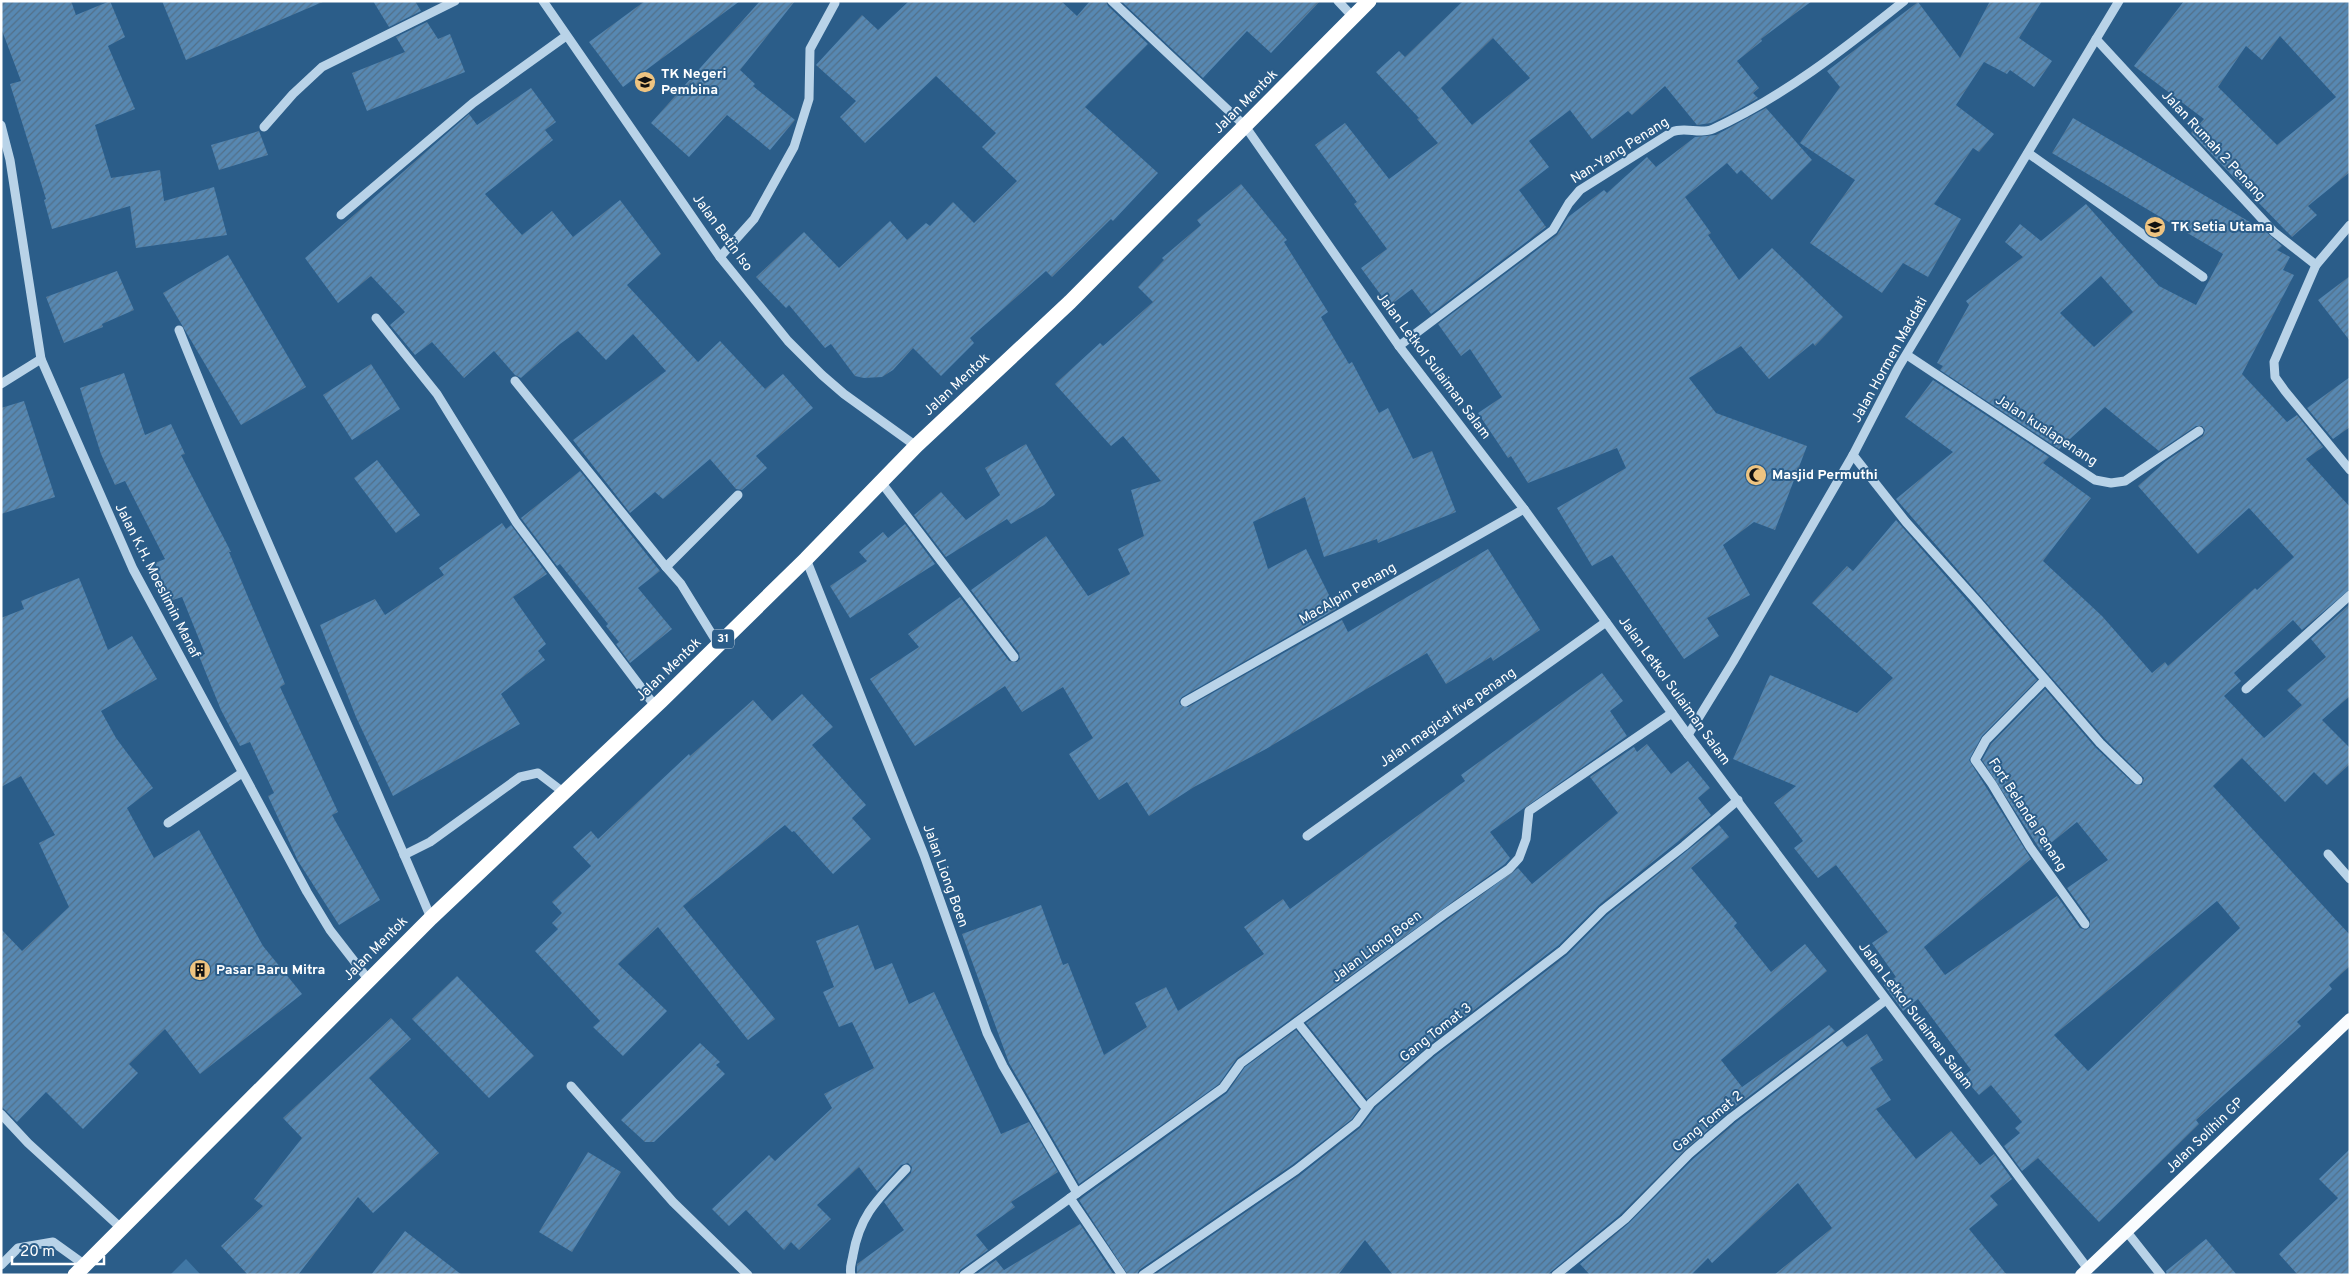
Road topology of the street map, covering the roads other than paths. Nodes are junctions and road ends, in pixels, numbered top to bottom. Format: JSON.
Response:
{"nodes":[{"id":1,"x":455,"y":1,"type":"edge"},
{"id":2,"x":543,"y":1,"type":"edge"},
{"id":3,"x":1112,"y":1,"type":"edge"},
{"id":4,"x":1338,"y":1,"type":"edge"},
{"id":5,"x":1369,"y":1,"type":"edge"},
{"id":6,"x":1904,"y":1,"type":"edge"},
{"id":7,"x":2119,"y":1,"type":"edge"},
{"id":8,"x":835,"y":3,"type":"dead end"},
{"id":9,"x":1353,"y":17,"type":"junction"},
{"id":10,"x":566,"y":36,"type":"junction"},
{"id":11,"x":2096,"y":39,"type":"junction"},
{"id":12,"x":1,"y":125,"type":"edge"},
{"id":13,"x":1244,"y":126,"type":"junction"},
{"id":14,"x":264,"y":127,"type":"dead end"},
{"id":15,"x":2028,"y":153,"type":"junction"},
{"id":16,"x":10,"y":160,"type":"junction"},
{"id":17,"x":1,"y":164,"type":"edge"},
{"id":18,"x":341,"y":215,"type":"dead end"},
{"id":19,"x":2350,"y":225,"type":"edge"},
{"id":20,"x":720,"y":257,"type":"junction"},
{"id":21,"x":2316,"y":265,"type":"junction"},
{"id":22,"x":2203,"y":277,"type":"dead end"},
{"id":23,"x":376,"y":318,"type":"dead end"},
{"id":24,"x":179,"y":330,"type":"dead end"},
{"id":25,"x":1399,"y":346,"type":"junction"},
{"id":26,"x":1907,"y":355,"type":"junction"},
{"id":27,"x":41,"y":359,"type":"junction"},
{"id":28,"x":515,"y":381,"type":"dead end"},
{"id":29,"x":1,"y":384,"type":"edge"},
{"id":30,"x":2199,"y":431,"type":"dead end"},
{"id":31,"x":916,"y":446,"type":"junction"},
{"id":32,"x":1853,"y":455,"type":"junction"},
{"id":33,"x":2350,"y":470,"type":"edge"},
{"id":34,"x":881,"y":482,"type":"junction"},
{"id":35,"x":738,"y":495,"type":"dead end"},
{"id":36,"x":1524,"y":509,"type":"junction"},
{"id":37,"x":806,"y":559,"type":"junction"},
{"id":38,"x":666,"y":567,"type":"junction"},
{"id":39,"x":2350,"y":595,"type":"edge"},
{"id":40,"x":1606,"y":622,"type":"junction"},
{"id":41,"x":718,"y":644,"type":"junction"},
{"id":42,"x":1014,"y":657,"type":"dead end"},
{"id":43,"x":2045,"y":680,"type":"junction"},
{"id":44,"x":2246,"y":688,"type":"dead end"},
{"id":45,"x":1185,"y":702,"type":"dead end"},
{"id":46,"x":655,"y":706,"type":"junction"},
{"id":47,"x":1672,"y":712,"type":"junction"},
{"id":48,"x":1688,"y":735,"type":"junction"},
{"id":49,"x":242,"y":773,"type":"junction"},
{"id":50,"x":2138,"y":780,"type":"dead end"},
{"id":51,"x":563,"y":792,"type":"junction"},
{"id":52,"x":1738,"y":800,"type":"junction"},
{"id":53,"x":168,"y":823,"type":"dead end"},
{"id":54,"x":1306,"y":836,"type":"dead end"},
{"id":55,"x":2328,"y":854,"type":"dead end"},
{"id":56,"x":404,"y":855,"type":"junction"},
{"id":57,"x":2350,"y":878,"type":"edge"},
{"id":58,"x":430,"y":918,"type":"junction"},
{"id":59,"x":2084,"y":924,"type":"dead end"},
{"id":60,"x":368,"y":979,"type":"junction"},
{"id":61,"x":1886,"y":1000,"type":"junction"},
{"id":62,"x":2350,"y":1020,"type":"edge"},
{"id":63,"x":1298,"y":1023,"type":"junction"},
{"id":64,"x":571,"y":1086,"type":"dead end"},
{"id":65,"x":1366,"y":1108,"type":"junction"},
{"id":66,"x":1,"y":1114,"type":"edge"},
{"id":67,"x":906,"y":1169,"type":"dead end"},
{"id":68,"x":1073,"y":1195,"type":"junction"},
{"id":69,"x":122,"y":1228,"type":"junction"},
{"id":70,"x":2127,"y":1232,"type":"junction"},
{"id":71,"x":1,"y":1265,"type":"edge"},
{"id":72,"x":80,"y":1270,"type":"edge"},
{"id":73,"x":2084,"y":1272,"type":"edge"},
{"id":74,"x":748,"y":1275,"type":"edge"},
{"id":75,"x":851,"y":1275,"type":"edge"},
{"id":76,"x":964,"y":1275,"type":"edge"},
{"id":77,"x":1122,"y":1275,"type":"edge"},
{"id":78,"x":1143,"y":1275,"type":"edge"},
{"id":79,"x":1556,"y":1275,"type":"edge"},
{"id":80,"x":2162,"y":1275,"type":"edge"}],
"edges":[{"from":1,"to":14,"type":"street"},
{"from":2,"to":10,"type":"street","name":"Jalan Batin Iso"},
{"from":3,"to":13,"type":"street","name":"Jalan Letkol Sulaiman Salam"},
{"from":4,"to":9,"type":"street"},
{"from":5,"to":9,"type":"highway","name":"Jalan Mentok","number":"31"},
{"from":6,"to":25,"type":"street","name":"Nan-Yang Penang"},
{"from":7,"to":11,"type":"street","name":"Jalan Hormen Maddati"},
{"from":8,"to":20,"type":"street"},
{"from":9,"to":13,"type":"highway","name":"Jalan Mentok","number":"31"},
{"from":10,"to":18,"type":"street"},
{"from":10,"to":20,"type":"street","name":"Jalan Batin Iso"},
{"from":11,"to":15,"type":"street","name":"Jalan Hormen Maddati"},
{"from":11,"to":21,"type":"street","name":"Jalan Rumah 2 Penang"},
{"from":12,"to":16,"type":"street","name":"Jalan K.H. Moeslimin Manaf"},
{"from":13,"to":25,"type":"street","name":"Jalan Letkol Sulaiman Salam"},
{"from":13,"to":31,"type":"highway","name":"Jalan Mentok","number":"31"},
{"from":15,"to":22,"type":"street"},
{"from":15,"to":26,"type":"street","name":"Jalan Hormen Maddati"},
{"from":16,"to":17,"type":"street"},
{"from":16,"to":27,"type":"street","name":"Jalan K.H. Moeslimin Manaf"},
{"from":19,"to":21,"type":"street"},
{"from":20,"to":31,"type":"street","name":"Jalan Batin Iso"},
{"from":21,"to":33,"type":"street"},
{"from":23,"to":46,"type":"street"},
{"from":24,"to":56,"type":"street"},
{"from":25,"to":36,"type":"street","name":"Jalan Letkol Sulaiman Salam"},
{"from":26,"to":30,"type":"street","name":"Jalan kualapenang"},
{"from":26,"to":32,"type":"street","name":"Jalan Hormen Maddati"},
{"from":27,"to":29,"type":"street"},
{"from":27,"to":49,"type":"street","name":"Jalan K.H. Moeslimin Manaf"},
{"from":28,"to":38,"type":"street"},
{"from":31,"to":34,"type":"highway","name":"Jalan Mentok","number":"31"},
{"from":32,"to":43,"type":"street"},
{"from":32,"to":48,"type":"street","name":"Jalan Hormen Maddati"},
{"from":34,"to":37,"type":"highway","name":"Jalan Mentok","number":"31"},
{"from":34,"to":42,"type":"street"},
{"from":35,"to":38,"type":"street"},
{"from":36,"to":40,"type":"street","name":"Jalan Letkol Sulaiman Salam"},
{"from":36,"to":45,"type":"street","name":"MacAlpin Penang"},
{"from":37,"to":41,"type":"highway","name":"Jalan Mentok","number":"31"},
{"from":37,"to":68,"type":"street","name":"Jalan Liong Boen"},
{"from":38,"to":41,"type":"street"},
{"from":39,"to":44,"type":"street"},
{"from":40,"to":47,"type":"street","name":"Jalan Letkol Sulaiman Salam"},
{"from":40,"to":54,"type":"street","name":"Jalan magical five penang"},
{"from":41,"to":46,"type":"highway","name":"Jalan Mentok","number":"31"},
{"from":43,"to":50,"type":"street"},
{"from":43,"to":59,"type":"street","name":"Fort Belanda Penang"},
{"from":46,"to":51,"type":"highway","name":"Jalan Mentok","number":"31"},
{"from":47,"to":48,"type":"street","name":"Jalan Letkol Sulaiman Salam"},
{"from":47,"to":63,"type":"street","name":"Jalan Liong Boen"},
{"from":48,"to":52,"type":"street","name":"Jalan Letkol Sulaiman Salam"},
{"from":49,"to":53,"type":"street"},
{"from":49,"to":60,"type":"street","name":"Jalan K.H. Moeslimin Manaf"},
{"from":51,"to":56,"type":"street"},
{"from":51,"to":58,"type":"highway","name":"Jalan Mentok","number":"31"},
{"from":52,"to":61,"type":"street","name":"Jalan Letkol Sulaiman Salam"},
{"from":52,"to":65,"type":"street","name":"Gang Tomat 3"},
{"from":55,"to":57,"type":"street"},
{"from":56,"to":58,"type":"street"},
{"from":58,"to":60,"type":"highway","name":"Jalan Mentok","number":"31"},
{"from":60,"to":69,"type":"highway","name":"Jalan Mentok","number":"31"},
{"from":61,"to":73,"type":"street","name":"Jalan Letkol Sulaiman Salam"},
{"from":61,"to":79,"type":"street","name":"Gang Tomat 2"},
{"from":62,"to":70,"type":"main road","name":"Jalan Solihin GP"},
{"from":63,"to":65,"type":"street"},
{"from":63,"to":68,"type":"street","name":"Jalan Liong Boen"},
{"from":64,"to":74,"type":"street"},
{"from":65,"to":78,"type":"street","name":"Gang Tomat 3"},
{"from":66,"to":69,"type":"street"},
{"from":67,"to":75,"type":"street"},
{"from":68,"to":76,"type":"street","name":"Jalan Liong Boen"},
{"from":68,"to":77,"type":"street"},
{"from":69,"to":72,"type":"highway","name":"Jalan Mentok","number":"31"},
{"from":70,"to":73,"type":"main road","name":"Jalan Solihin GP"},
{"from":70,"to":80,"type":"street"},
{"from":71,"to":72,"type":"street"}]}
